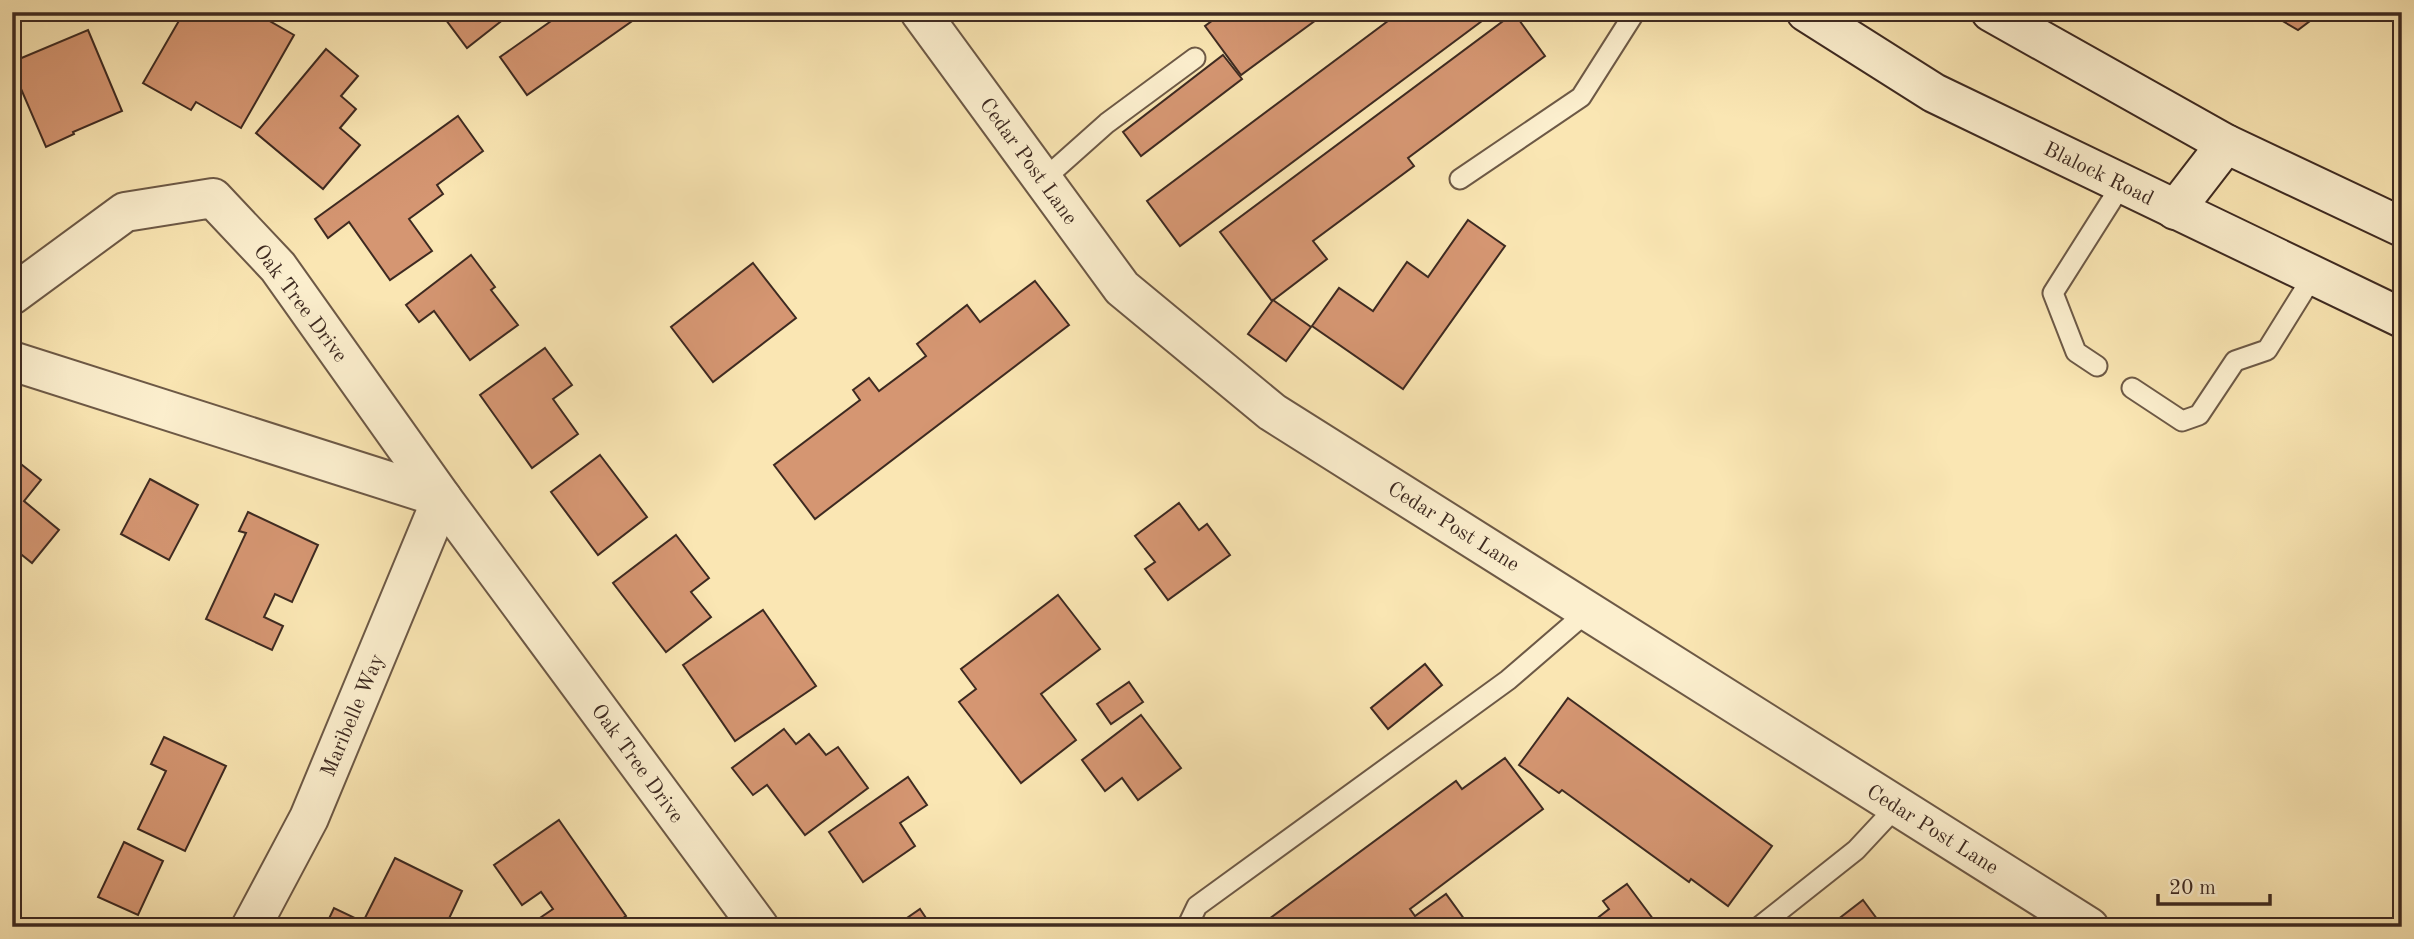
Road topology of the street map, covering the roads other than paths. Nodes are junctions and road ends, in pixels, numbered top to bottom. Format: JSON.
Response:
{"nodes":[{"id":1,"x":920,"y":12,"type":"edge"},
{"id":2,"x":1636,"y":12,"type":"edge"},
{"id":3,"x":1806,"y":12,"type":"edge"},
{"id":4,"x":1991,"y":12,"type":"edge"},
{"id":5,"x":1195,"y":58,"type":"dead end"},
{"id":6,"x":2226,"y":144,"type":"junction"},
{"id":7,"x":1460,"y":178,"type":"dead end"},
{"id":8,"x":1042,"y":180,"type":"junction"},
{"id":9,"x":2122,"y":184,"type":"junction"},
{"id":10,"x":2175,"y":210,"type":"junction"},
{"id":11,"x":2402,"y":227,"type":"edge"},
{"id":12,"x":2313,"y":276,"type":"junction"},
{"id":13,"x":12,"y":295,"type":"edge"},
{"id":14,"x":2402,"y":318,"type":"edge"},
{"id":15,"x":12,"y":361,"type":"edge"},
{"id":16,"x":2097,"y":366,"type":"dead end"},
{"id":17,"x":2132,"y":388,"type":"dead end"},
{"id":18,"x":442,"y":498,"type":"junction"},
{"id":19,"x":1588,"y":611,"type":"junction"},
{"id":20,"x":1897,"y":806,"type":"junction"},
{"id":21,"x":251,"y":927,"type":"edge"},
{"id":22,"x":759,"y":927,"type":"edge"},
{"id":23,"x":1187,"y":927,"type":"edge"},
{"id":24,"x":1759,"y":927,"type":"edge"},
{"id":25,"x":2089,"y":927,"type":"edge"}],
"edges":[{"from":1,"to":8,"type":"street","name":"Cedar Post Lane"},
{"from":2,"to":7,"type":"lane"},
{"from":3,"to":9,"type":"street","name":"Blalock Road"},
{"from":4,"to":6,"type":"street"},
{"from":5,"to":8,"type":"lane"},
{"from":6,"to":10,"type":"street"},
{"from":6,"to":11,"type":"street"},
{"from":8,"to":19,"type":"street","name":"Cedar Post Lane"},
{"from":9,"to":10,"type":"street","name":"Blalock Road"},
{"from":9,"to":16,"type":"lane"},
{"from":10,"to":12,"type":"street","name":"Blalock Road"},
{"from":12,"to":14,"type":"street","name":"Blalock Road"},
{"from":12,"to":17,"type":"lane"},
{"from":13,"to":18,"type":"street","name":"Oak Tree Drive"},
{"from":15,"to":18,"type":"street"},
{"from":18,"to":21,"type":"street","name":"Maribelle Way"},
{"from":18,"to":22,"type":"street","name":"Oak Tree Drive"},
{"from":19,"to":20,"type":"street","name":"Cedar Post Lane"},
{"from":19,"to":23,"type":"lane"},
{"from":20,"to":24,"type":"lane"},
{"from":20,"to":25,"type":"street","name":"Cedar Post Lane"}]}
